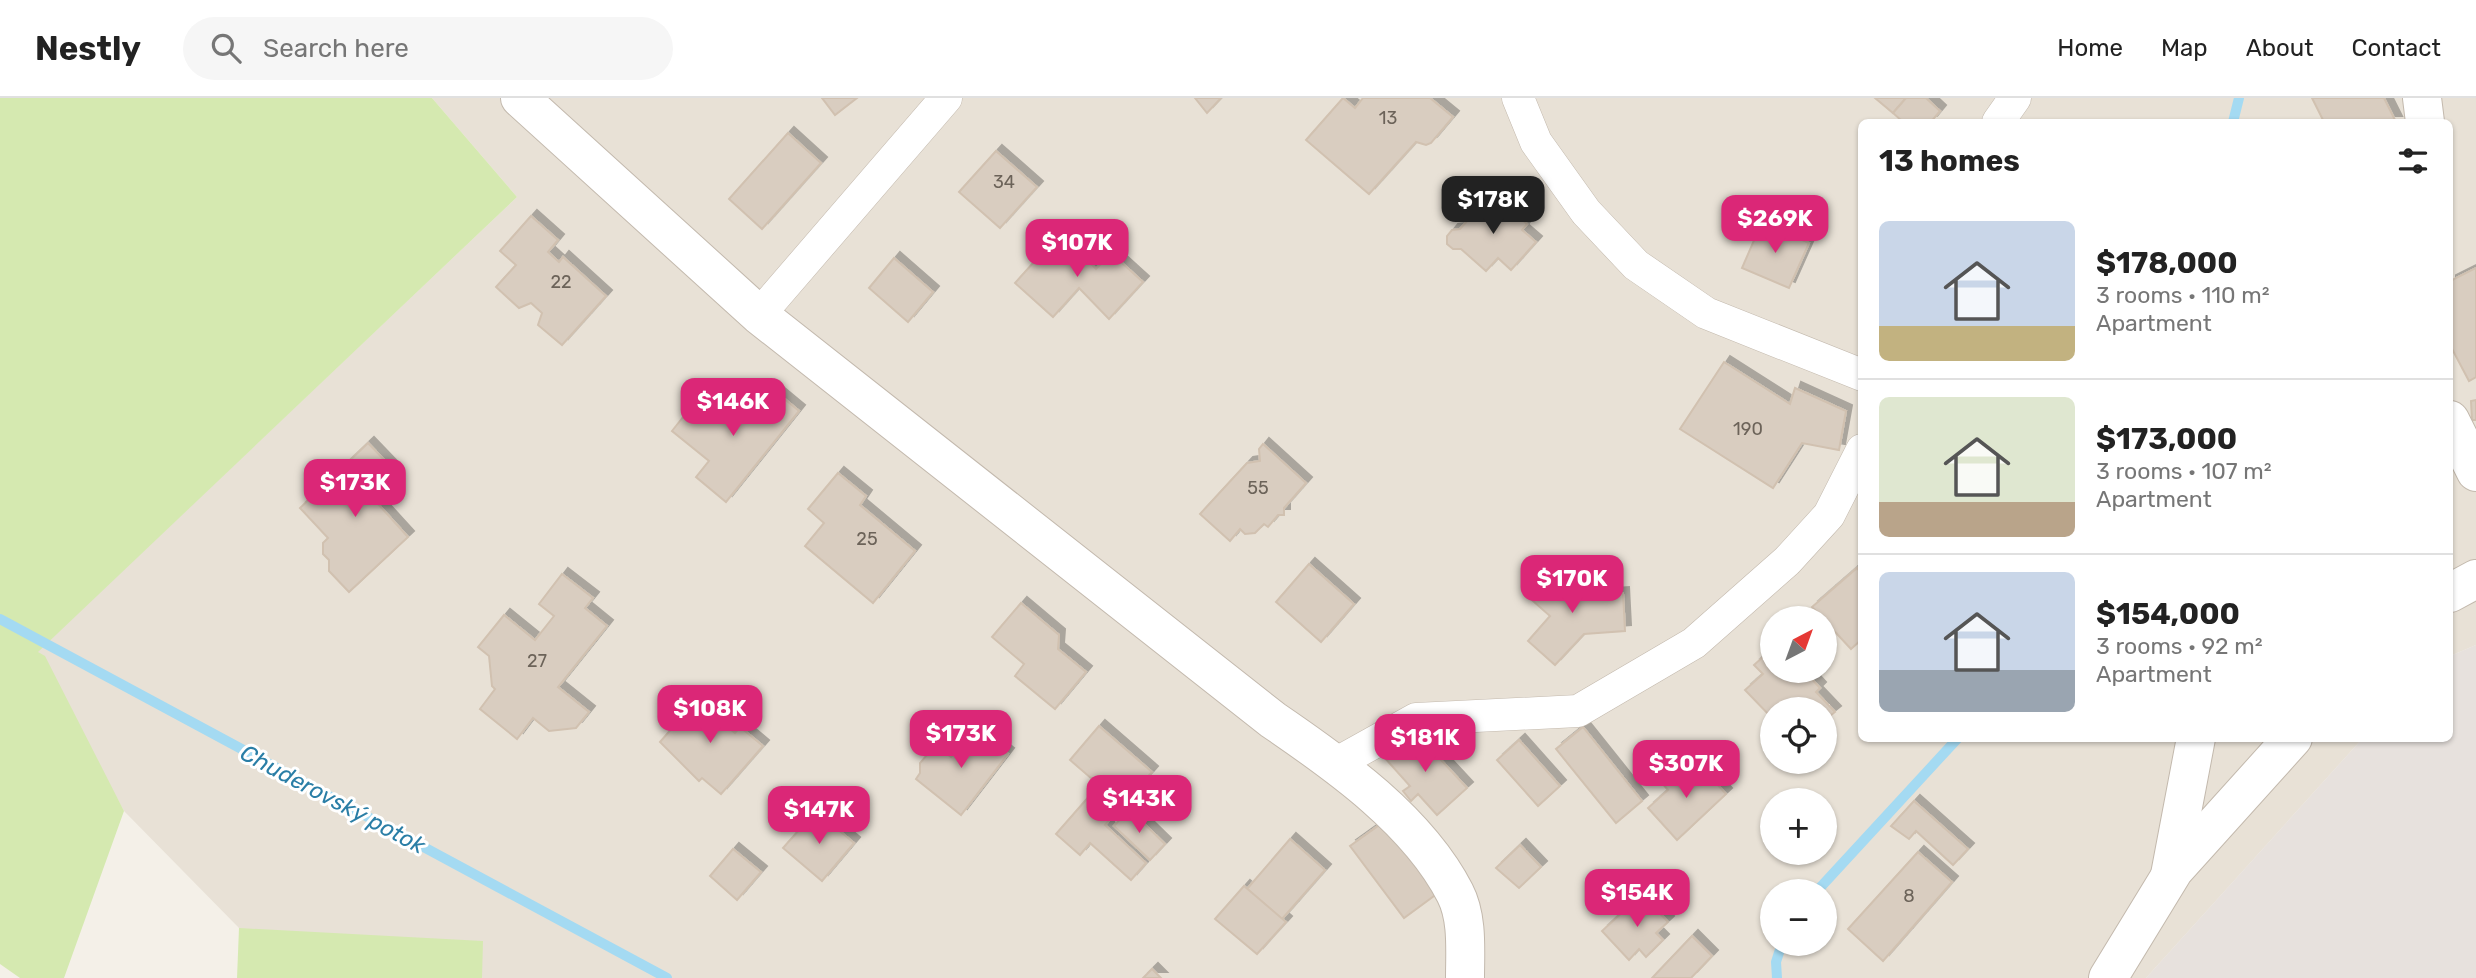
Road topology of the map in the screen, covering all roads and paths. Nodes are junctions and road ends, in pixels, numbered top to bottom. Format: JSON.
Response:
{"nodes":[{"id":1,"x":520,"y":98,"type":"edge"},
{"id":2,"x":946,"y":98,"type":"edge"},
{"id":3,"x":1518,"y":98,"type":"edge"},
{"id":4,"x":2015,"y":98,"type":"edge"},
{"id":5,"x":2421,"y":98,"type":"edge"},
{"id":6,"x":2000,"y":119,"type":"edge"},
{"id":7,"x":2424,"y":119,"type":"edge"},
{"id":8,"x":759,"y":315,"type":"junction"},
{"id":9,"x":1858,"y":373,"type":"edge"},
{"id":10,"x":2453,"y":426,"type":"edge"},
{"id":11,"x":1858,"y":458,"type":"edge"},
{"id":12,"x":2476,"y":472,"type":"edge"},
{"id":13,"x":2476,"y":579,"type":"edge"},
{"id":14,"x":2453,"y":591,"type":"edge"},
{"id":15,"x":2195,"y":742,"type":"edge"},
{"id":16,"x":2289,"y":742,"type":"edge"},
{"id":17,"x":1337,"y":763,"type":"junction"},
{"id":18,"x":2170,"y":877,"type":"junction"},
{"id":19,"x":1465,"y":978,"type":"edge"},
{"id":20,"x":2108,"y":978,"type":"edge"}],
"edges":[{"from":1,"to":8,"type":"street"},
{"from":2,"to":8,"type":"street"},
{"from":3,"to":9,"type":"street"},
{"from":4,"to":6,"type":"street"},
{"from":5,"to":7,"type":"street"},
{"from":8,"to":17,"type":"street"},
{"from":10,"to":12,"type":"street"},
{"from":11,"to":17,"type":"street"},
{"from":13,"to":14,"type":"street"},
{"from":15,"to":18,"type":"street"},
{"from":16,"to":18,"type":"street"},
{"from":17,"to":19,"type":"street"},
{"from":18,"to":20,"type":"street"}]}
